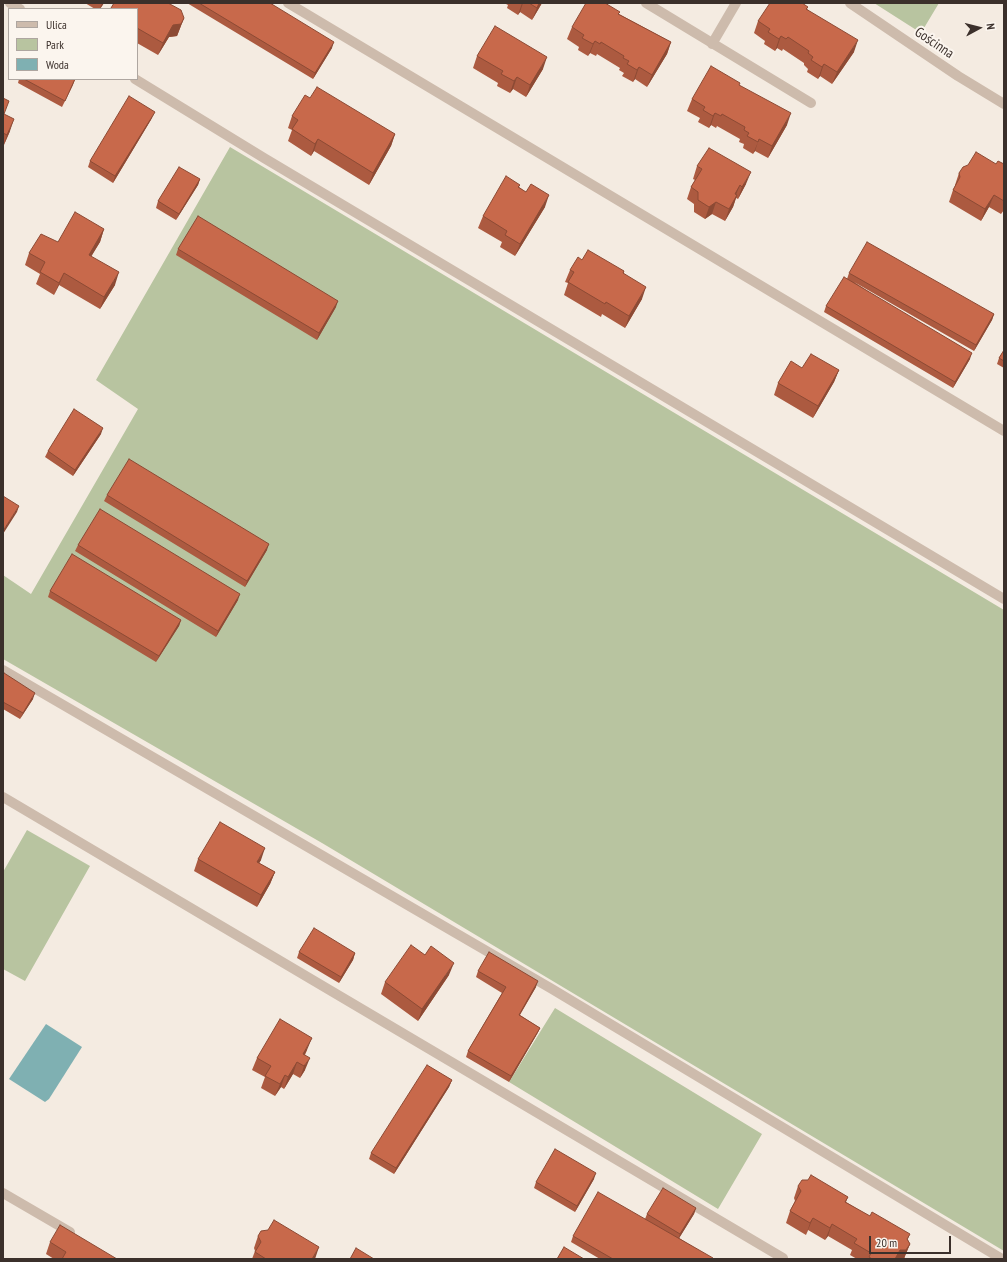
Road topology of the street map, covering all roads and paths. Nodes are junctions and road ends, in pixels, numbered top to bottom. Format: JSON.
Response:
{"nodes":[{"id":1,"x":288,"y":3,"type":"edge"},
{"id":2,"x":646,"y":3,"type":"edge"},
{"id":3,"x":736,"y":3,"type":"edge"},
{"id":4,"x":850,"y":3,"type":"edge"},
{"id":5,"x":712,"y":44,"type":"junction"},
{"id":6,"x":136,"y":80,"type":"edge"},
{"id":7,"x":811,"y":103,"type":"dead end"},
{"id":8,"x":1004,"y":104,"type":"edge"},
{"id":9,"x":1004,"y":431,"type":"edge"},
{"id":10,"x":1004,"y":599,"type":"edge"},
{"id":11,"x":3,"y":670,"type":"edge"},
{"id":12,"x":3,"y":797,"type":"edge"},
{"id":13,"x":3,"y":1193,"type":"edge"},
{"id":14,"x":76,"y":1236,"type":"edge"},
{"id":15,"x":783,"y":1258,"type":"dead end"},
{"id":16,"x":1002,"y":1259,"type":"edge"}],
"edges":[{"from":1,"to":9,"type":"street"},
{"from":2,"to":5,"type":"street"},
{"from":3,"to":5,"type":"street"},
{"from":4,"to":8,"type":"street","name":"Gościnna"},
{"from":5,"to":7,"type":"street"},
{"from":6,"to":10,"type":"street"},
{"from":11,"to":16,"type":"street"},
{"from":12,"to":15,"type":"street"},
{"from":13,"to":14,"type":"street"}]}
